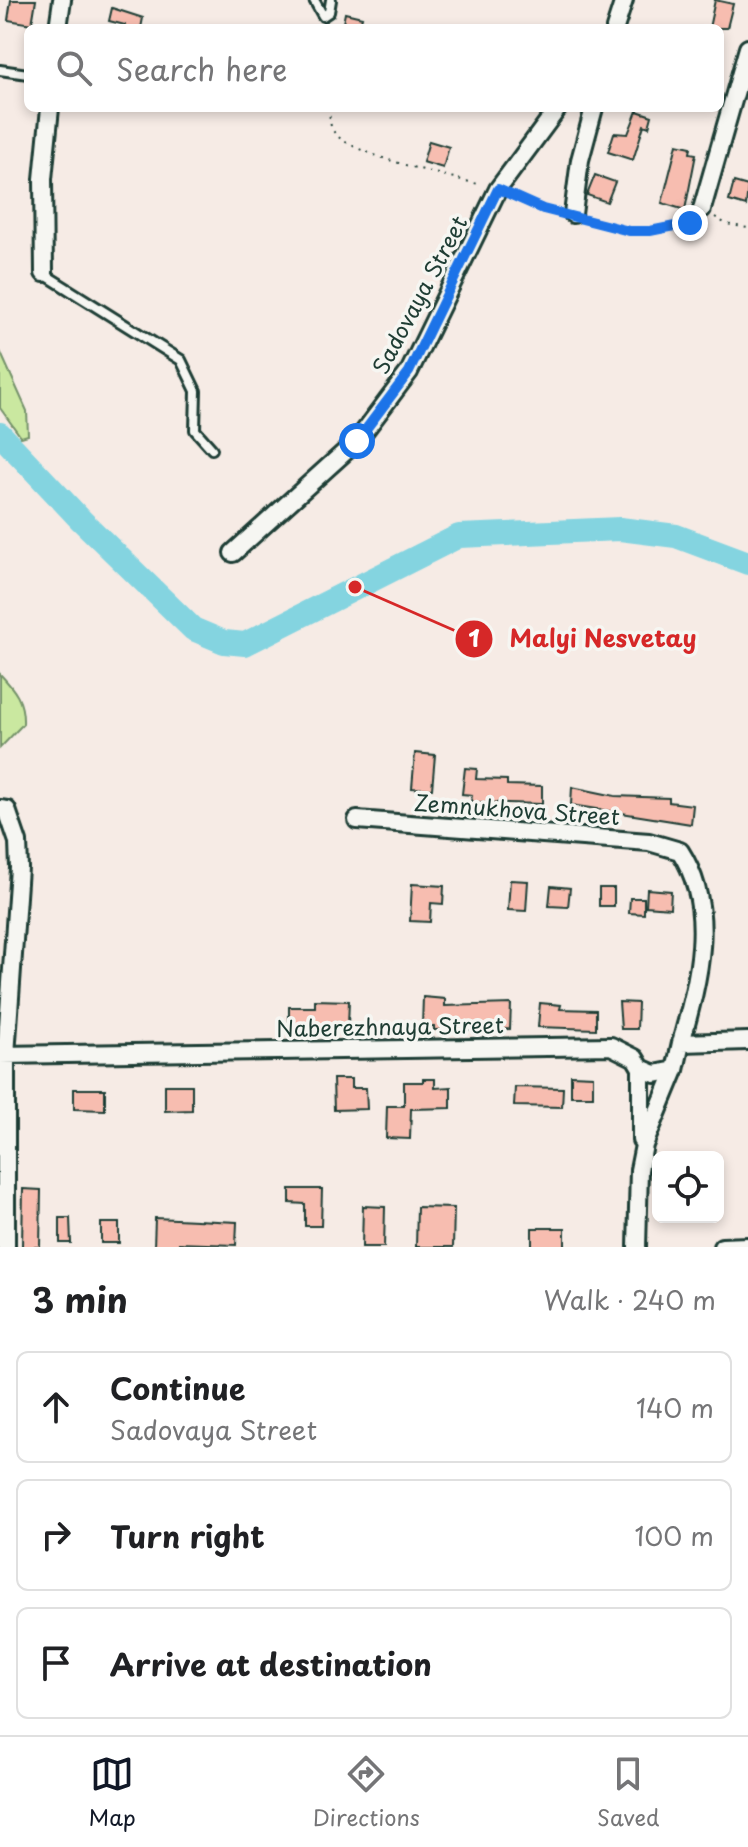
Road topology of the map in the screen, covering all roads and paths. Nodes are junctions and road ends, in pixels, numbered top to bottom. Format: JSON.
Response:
{"nodes":[{"id":1,"x":62,"y":0,"type":"edge"},
{"id":2,"x":314,"y":0,"type":"edge"},
{"id":3,"x":331,"y":0,"type":"edge"},
{"id":4,"x":624,"y":0,"type":"edge"},
{"id":5,"x":59,"y":24,"type":"edge"},
{"id":6,"x":616,"y":24,"type":"edge"},
{"id":7,"x":748,"y":48,"type":"edge"},
{"id":8,"x":0,"y":70,"type":"edge"},
{"id":9,"x":24,"y":73,"type":"edge"},
{"id":10,"x":50,"y":112,"type":"edge"},
{"id":11,"x":329,"y":112,"type":"edge"},
{"id":12,"x":555,"y":112,"type":"edge"},
{"id":13,"x":593,"y":112,"type":"edge"},
{"id":14,"x":498,"y":189,"type":"junction"},
{"id":15,"x":702,"y":209,"type":"junction"},
{"id":16,"x":573,"y":214,"type":"junction"},
{"id":17,"x":748,"y":228,"type":"edge"},
{"id":18,"x":44,"y":273,"type":"joint"},
{"id":19,"x":212,"y":449,"type":"dead end"},
{"id":20,"x":233,"y":553,"type":"dead end"},
{"id":21,"x":3,"y":810,"type":"edge"},
{"id":22,"x":357,"y":820,"type":"dead end"},
{"id":23,"x":748,"y":1041,"type":"edge"},
{"id":24,"x":681,"y":1043,"type":"junction"},
{"id":25,"x":3,"y":1055,"type":"edge"},
{"id":26,"x":641,"y":1068,"type":"junction"},
{"id":27,"x":675,"y":1070,"type":"junction"},
{"id":28,"x":639,"y":1170,"type":"junction"},
{"id":29,"x":748,"y":1246,"type":"edge"},
{"id":30,"x":6,"y":1247,"type":"edge"},
{"id":31,"x":637,"y":1247,"type":"edge"},
{"id":32,"x":722,"y":1247,"type":"edge"}],
"edges":[{"from":1,"to":5,"type":"street"},
{"from":2,"to":3,"type":"lane"},
{"from":4,"to":6,"type":"street"},
{"from":7,"to":15,"type":"street"},
{"from":8,"to":9,"type":"lane"},
{"from":10,"to":18,"type":"street"},
{"from":11,"to":14,"type":"path"},
{"from":12,"to":14,"type":"street","name":"Sadovaya Street"},
{"from":13,"to":16,"type":"street"},
{"from":14,"to":16,"type":"path"},
{"from":14,"to":20,"type":"street","name":"Sadovaya Street"},
{"from":15,"to":16,"type":"path"},
{"from":15,"to":17,"type":"path"},
{"from":18,"to":19,"type":"lane"},
{"from":21,"to":25,"type":"street"},
{"from":22,"to":24,"type":"street","name":"Zemnukhova Street"},
{"from":23,"to":24,"type":"street"},
{"from":24,"to":27,"type":"street"},
{"from":25,"to":26,"type":"street","name":"Naberezhnaya Street"},
{"from":25,"to":30,"type":"street"},
{"from":26,"to":27,"type":"street"},
{"from":26,"to":28,"type":"street"},
{"from":27,"to":28,"type":"street"},
{"from":28,"to":31,"type":"street"},
{"from":29,"to":32,"type":"street"}]}
